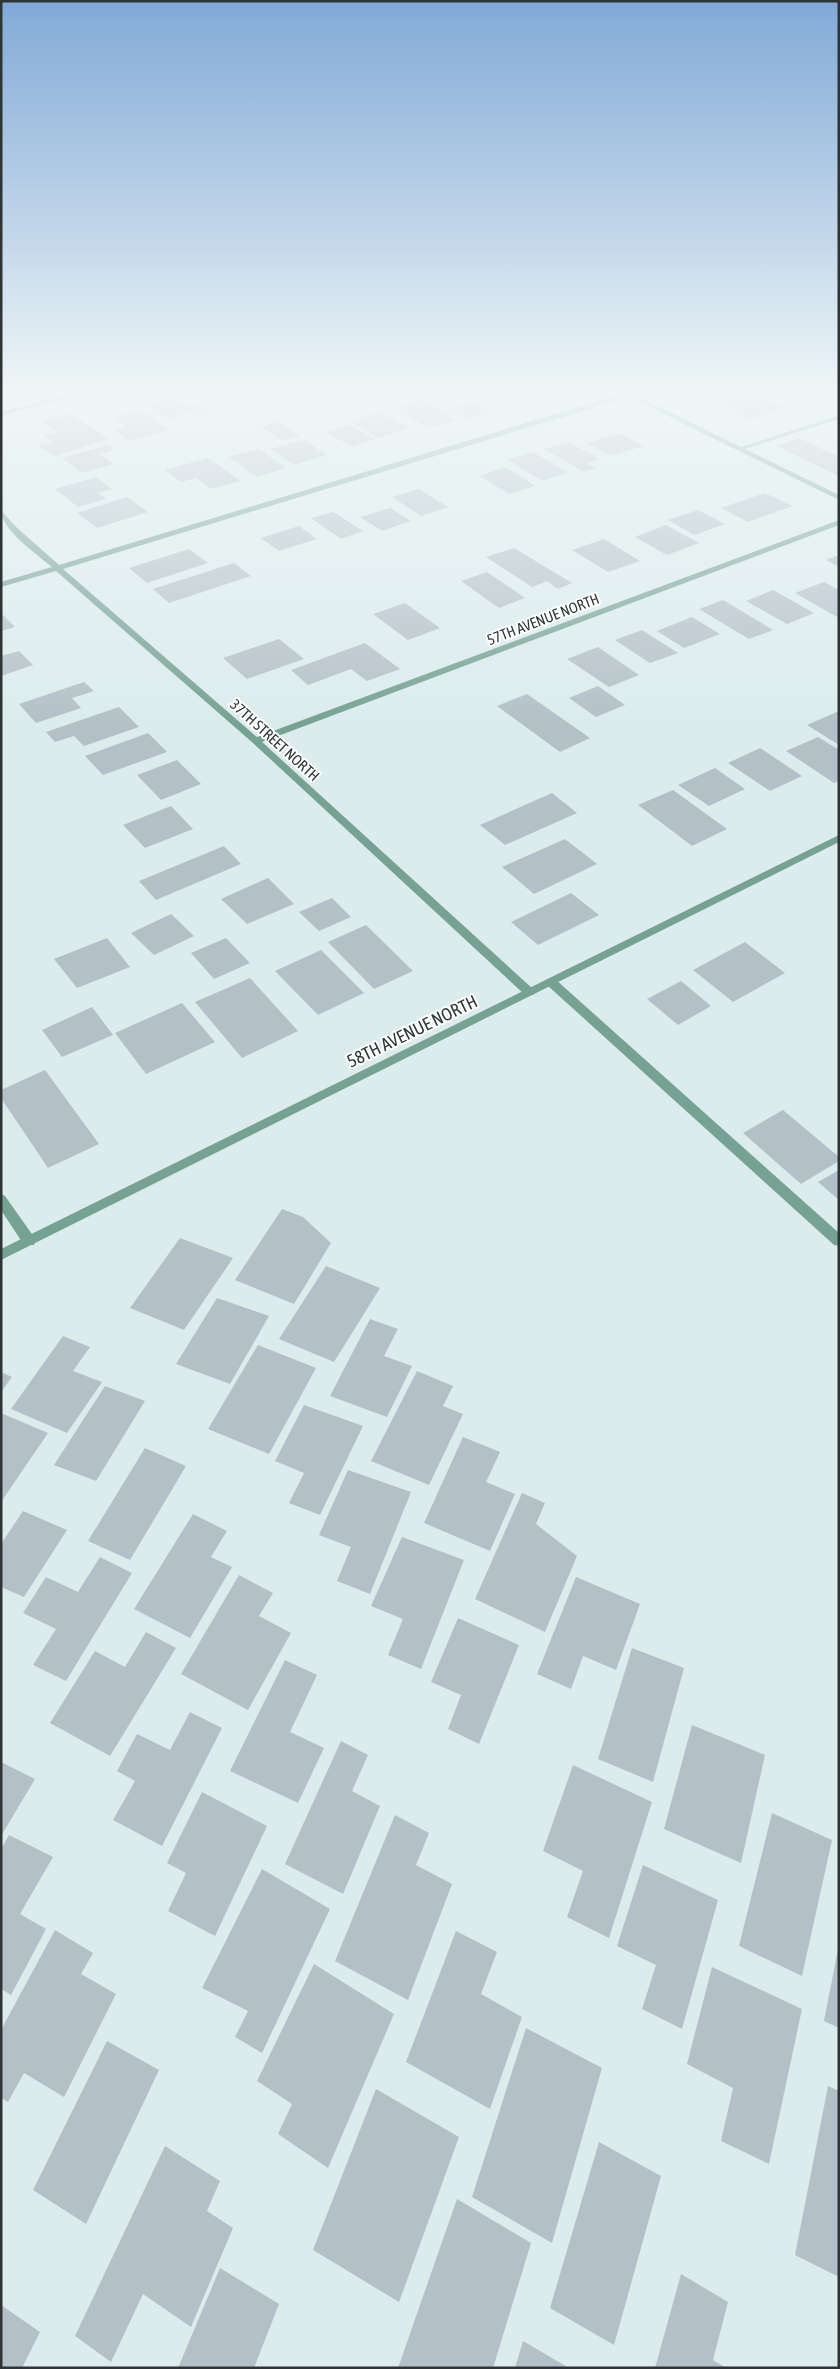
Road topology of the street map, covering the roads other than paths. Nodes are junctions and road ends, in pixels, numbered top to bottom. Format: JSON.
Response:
{"nodes":[{"id":1,"x":270,"y":504,"type":"edge"},
{"id":2,"x":1,"y":512,"type":"edge"},
{"id":3,"x":839,"y":522,"type":"edge"},
{"id":4,"x":59,"y":568,"type":"junction"},
{"id":5,"x":1,"y":585,"type":"edge"},
{"id":6,"x":256,"y":741,"type":"junction"},
{"id":7,"x":839,"y":838,"type":"edge"},
{"id":8,"x":551,"y":982,"type":"junction"},
{"id":9,"x":529,"y":992,"type":"junction"},
{"id":10,"x":1,"y":1199,"type":"edge"},
{"id":11,"x":29,"y":1241,"type":"junction"},
{"id":12,"x":839,"y":1241,"type":"edge"},
{"id":13,"x":1,"y":1255,"type":"edge"}],
"edges":[{"from":1,"to":4,"type":"street"},
{"from":2,"to":4,"type":"street","name":"37TH STREET NORTH"},
{"from":3,"to":6,"type":"street","name":"57TH AVENUE NORTH"},
{"from":4,"to":5,"type":"street"},
{"from":4,"to":6,"type":"street","name":"37TH STREET NORTH"},
{"from":6,"to":9,"type":"street","name":"37TH STREET NORTH"},
{"from":7,"to":8,"type":"street","name":"58TH AVENUE NORTH"},
{"from":8,"to":9,"type":"street","name":"58TH AVENUE NORTH"},
{"from":8,"to":12,"type":"street"},
{"from":9,"to":11,"type":"street","name":"58TH AVENUE NORTH"},
{"from":10,"to":11,"type":"street"},
{"from":11,"to":13,"type":"street","name":"58TH AVENUE NORTH"}]}
